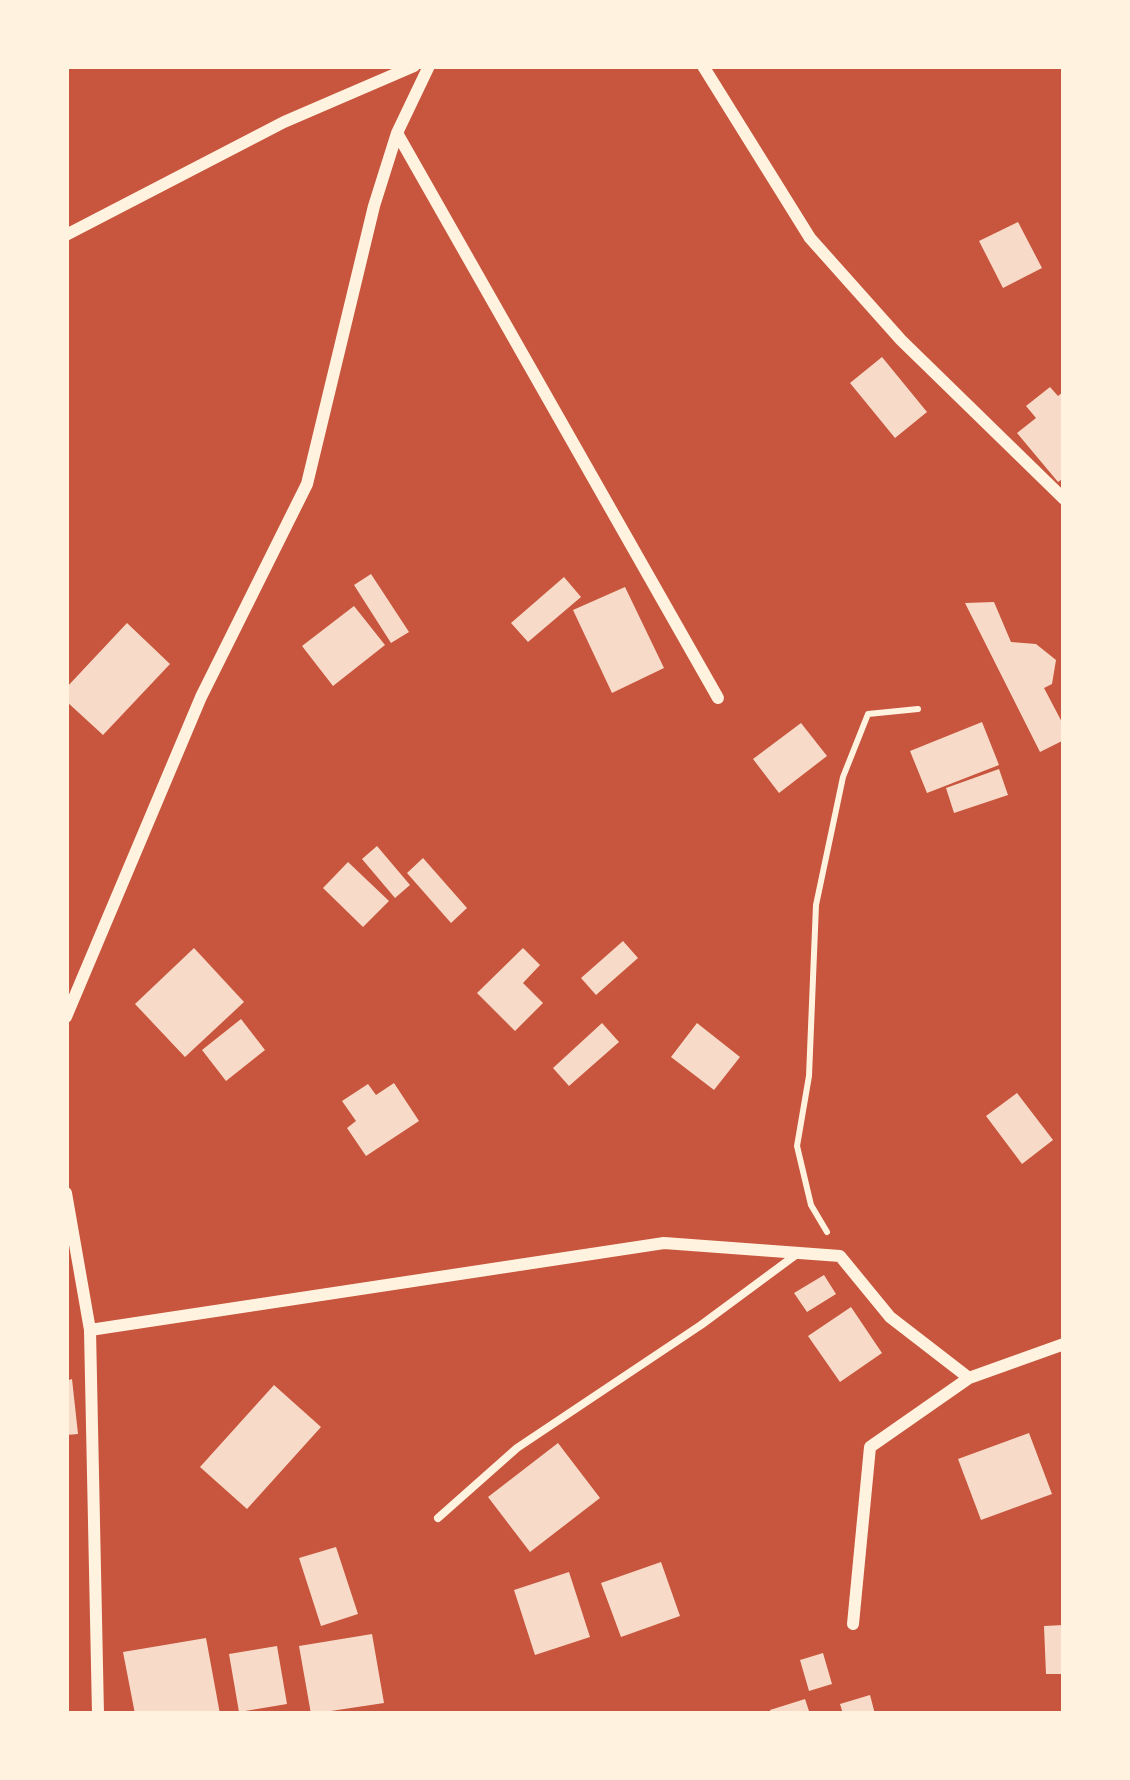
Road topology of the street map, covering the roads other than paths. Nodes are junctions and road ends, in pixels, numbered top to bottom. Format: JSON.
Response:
{"nodes":[{"id":1,"x":414,"y":66,"type":"edge"},
{"id":2,"x":429,"y":66,"type":"edge"},
{"id":3,"x":703,"y":66,"type":"edge"},
{"id":4,"x":397,"y":133,"type":"junction"},
{"id":5,"x":66,"y":236,"type":"edge"},
{"id":6,"x":1064,"y":499,"type":"edge"},
{"id":7,"x":718,"y":698,"type":"dead end"},
{"id":8,"x":66,"y":1017,"type":"edge"},
{"id":9,"x":66,"y":1193,"type":"edge"},
{"id":10,"x":798,"y":1253,"type":"junction"},
{"id":11,"x":90,"y":1330,"type":"junction"},
{"id":12,"x":1064,"y":1344,"type":"edge"},
{"id":13,"x":969,"y":1378,"type":"junction"},
{"id":14,"x":438,"y":1518,"type":"dead end"},
{"id":15,"x":853,"y":1624,"type":"dead end"},
{"id":16,"x":98,"y":1714,"type":"edge"}],
"edges":[{"from":1,"to":5,"type":"street"},
{"from":2,"to":4,"type":"street"},
{"from":3,"to":6,"type":"street"},
{"from":4,"to":7,"type":"street"},
{"from":4,"to":8,"type":"street"},
{"from":9,"to":11,"type":"street"},
{"from":10,"to":11,"type":"street"},
{"from":10,"to":13,"type":"street"},
{"from":10,"to":14,"type":"lane"},
{"from":11,"to":16,"type":"street"},
{"from":12,"to":13,"type":"street"},
{"from":13,"to":15,"type":"street"}]}
